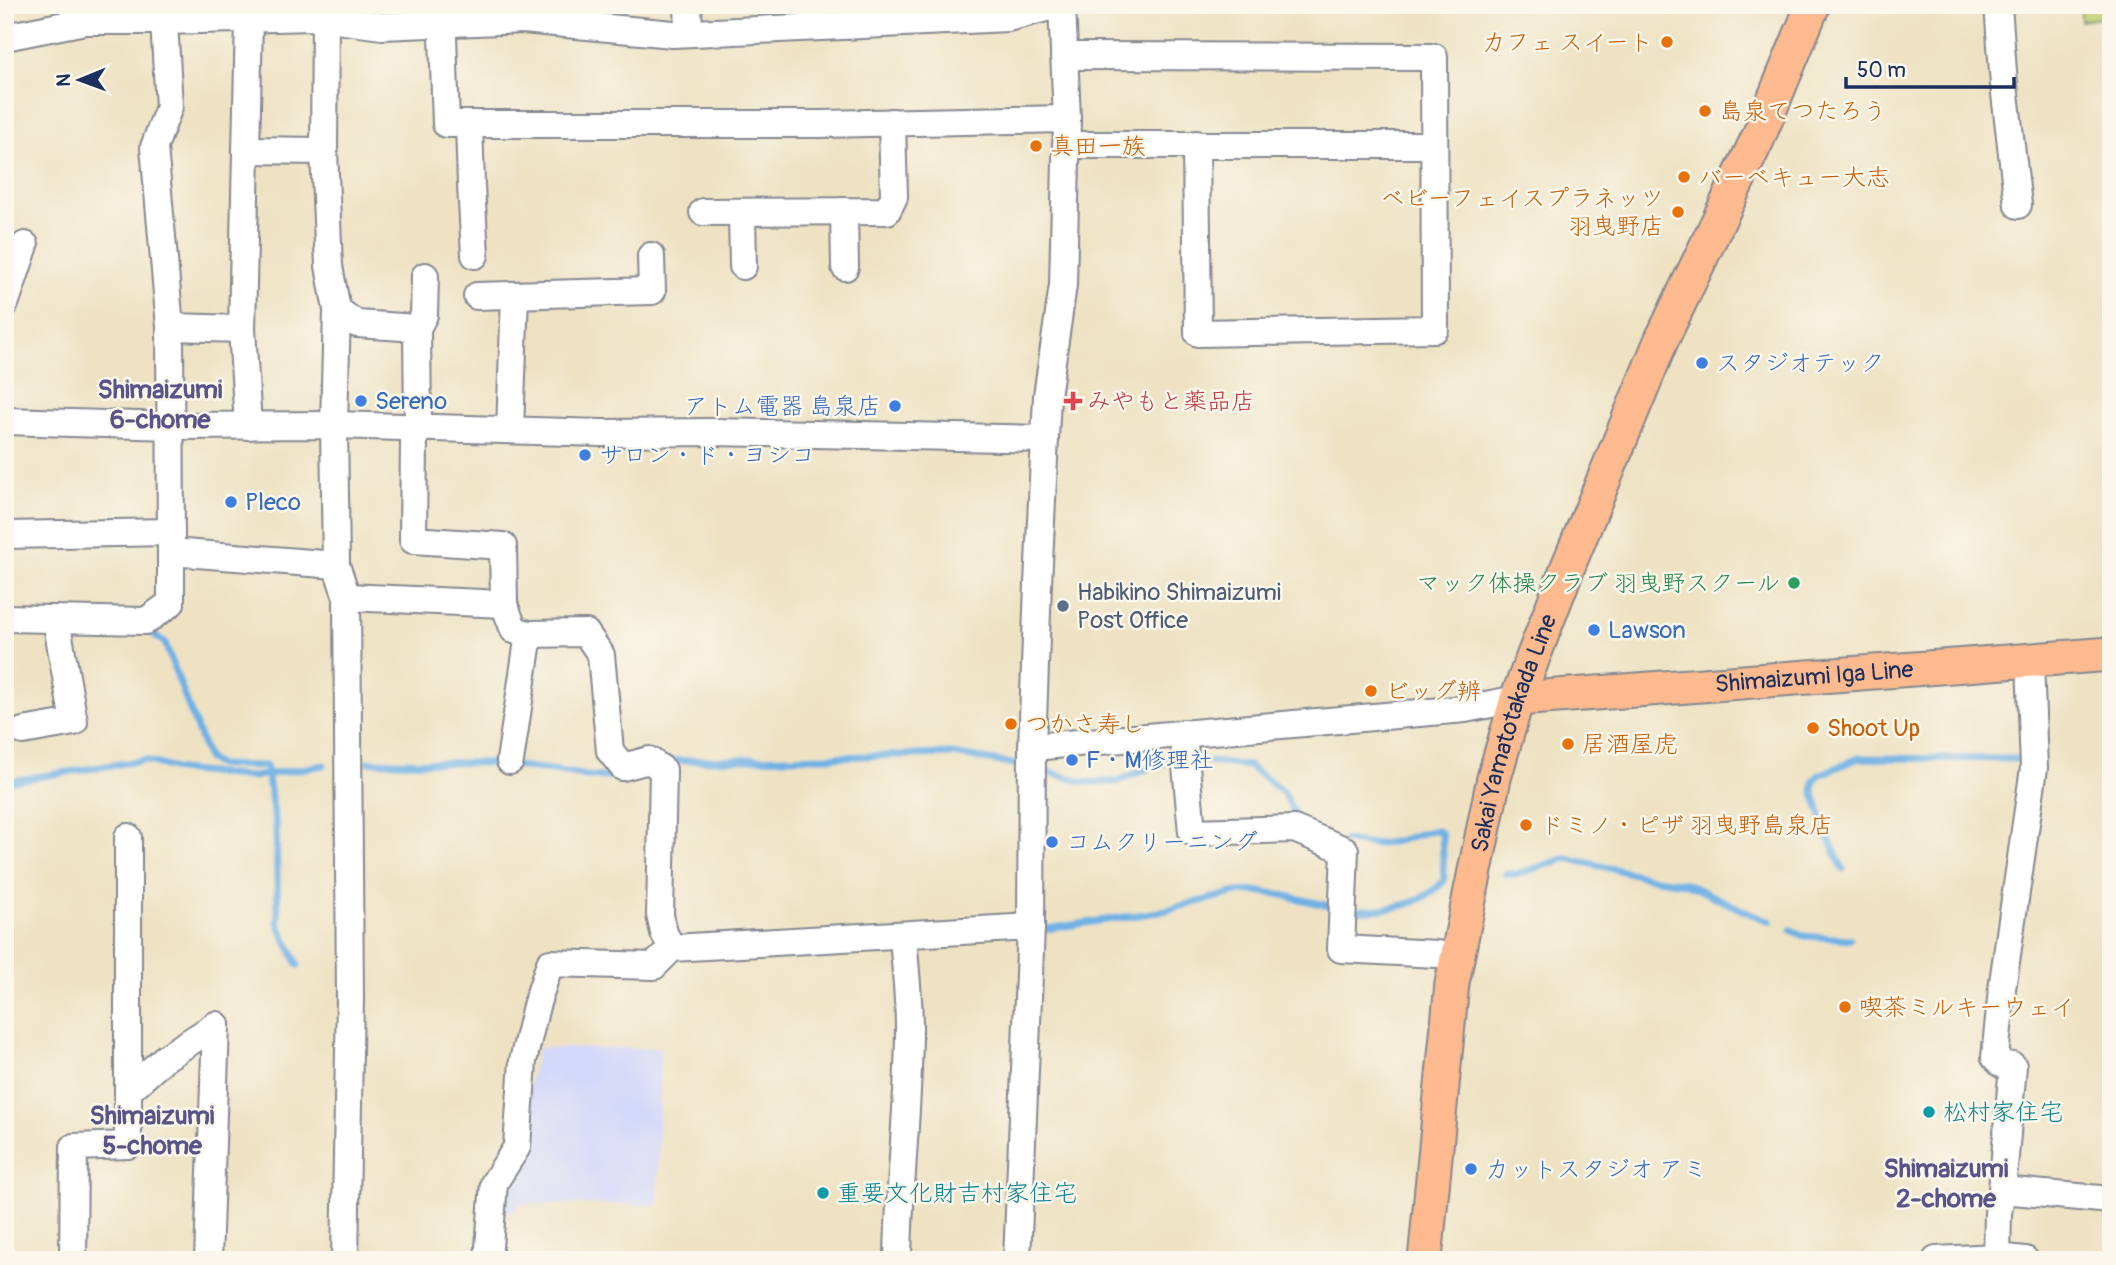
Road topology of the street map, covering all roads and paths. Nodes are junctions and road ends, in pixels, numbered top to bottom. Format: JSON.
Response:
{"nodes":[{"id":1,"x":688,"y":5,"type":"edge"},
{"id":2,"x":1060,"y":5,"type":"edge"},
{"id":3,"x":1813,"y":5,"type":"edge"},
{"id":4,"x":1998,"y":5,"type":"edge"},
{"id":5,"x":85,"y":13,"type":"edge"},
{"id":6,"x":207,"y":13,"type":"edge"},
{"id":7,"x":318,"y":13,"type":"edge"},
{"id":8,"x":971,"y":13,"type":"edge"},
{"id":9,"x":442,"y":15,"type":"edge"},
{"id":10,"x":847,"y":16,"type":"edge"},
{"id":11,"x":769,"y":17,"type":"edge"},
{"id":12,"x":249,"y":19,"type":"junction"},
{"id":13,"x":164,"y":22,"type":"junction"},
{"id":14,"x":689,"y":33,"type":"junction"},
{"id":15,"x":5,"y":37,"type":"edge"},
{"id":16,"x":1064,"y":56,"type":"junction"},
{"id":17,"x":892,"y":122,"type":"junction"},
{"id":18,"x":469,"y":124,"type":"junction"},
{"id":19,"x":1066,"y":132,"type":"junction"},
{"id":20,"x":1196,"y":144,"type":"junction"},
{"id":21,"x":1434,"y":145,"type":"junction"},
{"id":22,"x":246,"y":150,"type":"junction"},
{"id":23,"x":324,"y":151,"type":"junction"},
{"id":24,"x":2018,"y":205,"type":"dead end"},
{"id":25,"x":844,"y":211,"type":"junction"},
{"id":26,"x":703,"y":212,"type":"dead end"},
{"id":27,"x":742,"y":212,"type":"junction"},
{"id":28,"x":25,"y":245,"type":"dead end"},
{"id":29,"x":475,"y":255,"type":"dead end"},
{"id":30,"x":651,"y":256,"type":"dead end"},
{"id":31,"x":743,"y":266,"type":"dead end"},
{"id":32,"x":845,"y":267,"type":"dead end"},
{"id":33,"x":425,"y":276,"type":"dead end"},
{"id":34,"x":516,"y":295,"type":"junction"},
{"id":35,"x":477,"y":296,"type":"dead end"},
{"id":36,"x":5,"y":304,"type":"edge"},
{"id":37,"x":337,"y":310,"type":"junction"},
{"id":38,"x":170,"y":327,"type":"junction"},
{"id":39,"x":416,"y":328,"type":"junction"},
{"id":40,"x":242,"y":329,"type":"junction"},
{"id":41,"x":5,"y":421,"type":"edge"},
{"id":42,"x":172,"y":425,"type":"junction"},
{"id":43,"x":334,"y":425,"type":"junction"},
{"id":44,"x":248,"y":426,"type":"junction"},
{"id":45,"x":418,"y":427,"type":"junction"},
{"id":46,"x":510,"y":430,"type":"junction"},
{"id":47,"x":1045,"y":439,"type":"junction"},
{"id":48,"x":5,"y":535,"type":"edge"},
{"id":49,"x":171,"y":542,"type":"junction"},
{"id":50,"x":336,"y":565,"type":"junction"},
{"id":51,"x":347,"y":597,"type":"junction"},
{"id":52,"x":504,"y":604,"type":"junction"},
{"id":53,"x":5,"y":618,"type":"edge"},
{"id":54,"x":56,"y":619,"type":"junction"},
{"id":55,"x":529,"y":634,"type":"junction"},
{"id":56,"x":2111,"y":654,"type":"edge"},
{"id":57,"x":2030,"y":661,"type":"junction"},
{"id":58,"x":1517,"y":699,"type":"junction"},
{"id":59,"x":23,"y":731,"type":"dead end"},
{"id":60,"x":1183,"y":733,"type":"junction"},
{"id":61,"x":1032,"y":747,"type":"junction"},
{"id":62,"x":510,"y":761,"type":"dead end"},
{"id":63,"x":128,"y":837,"type":"dead end"},
{"id":64,"x":1031,"y":927,"type":"junction"},
{"id":65,"x":903,"y":935,"type":"junction"},
{"id":66,"x":672,"y":948,"type":"junction"},
{"id":67,"x":1457,"y":957,"type":"junction"},
{"id":68,"x":128,"y":1091,"type":"junction"},
{"id":69,"x":2001,"y":1190,"type":"junction"},
{"id":70,"x":2111,"y":1200,"type":"edge"},
{"id":71,"x":1997,"y":1257,"type":"junction"},
{"id":72,"x":73,"y":1260,"type":"edge"},
{"id":73,"x":208,"y":1260,"type":"edge"},
{"id":74,"x":345,"y":1260,"type":"edge"},
{"id":75,"x":488,"y":1260,"type":"edge"},
{"id":76,"x":898,"y":1260,"type":"edge"},
{"id":77,"x":1017,"y":1260,"type":"edge"},
{"id":78,"x":1425,"y":1260,"type":"edge"},
{"id":79,"x":1936,"y":1260,"type":"edge"},
{"id":80,"x":2025,"y":1260,"type":"edge"}],
"edges":[{"from":1,"to":14,"type":"street"},
{"from":2,"to":8,"type":"street"},
{"from":2,"to":16,"type":"street"},
{"from":3,"to":58,"type":"main road","name":"Sakai Yamatotakada Line"},
{"from":4,"to":24,"type":"street"},
{"from":5,"to":13,"type":"street"},
{"from":5,"to":15,"type":"street"},
{"from":6,"to":12,"type":"street"},
{"from":6,"to":13,"type":"street"},
{"from":7,"to":9,"type":"street"},
{"from":7,"to":12,"type":"street"},
{"from":7,"to":23,"type":"street"},
{"from":8,"to":10,"type":"street"},
{"from":9,"to":14,"type":"street"},
{"from":9,"to":18,"type":"street"},
{"from":10,"to":11,"type":"street"},
{"from":11,"to":14,"type":"street"},
{"from":12,"to":22,"type":"street"},
{"from":13,"to":38,"type":"street"},
{"from":16,"to":19,"type":"street"},
{"from":16,"to":21,"type":"street"},
{"from":17,"to":18,"type":"street"},
{"from":17,"to":19,"type":"street"},
{"from":17,"to":25,"type":"street"},
{"from":18,"to":29,"type":"street"},
{"from":19,"to":20,"type":"street"},
{"from":19,"to":47,"type":"street"},
{"from":20,"to":21,"type":"street"},
{"from":20,"to":21,"type":"street"},
{"from":22,"to":23,"type":"street"},
{"from":22,"to":40,"type":"street"},
{"from":23,"to":37,"type":"street"},
{"from":25,"to":27,"type":"street"},
{"from":25,"to":32,"type":"street"},
{"from":26,"to":27,"type":"street"},
{"from":27,"to":31,"type":"street"},
{"from":28,"to":36,"type":"street"},
{"from":30,"to":34,"type":"street"},
{"from":33,"to":39,"type":"street"},
{"from":34,"to":35,"type":"street"},
{"from":34,"to":46,"type":"street"},
{"from":37,"to":39,"type":"street"},
{"from":37,"to":43,"type":"street"},
{"from":38,"to":40,"type":"street"},
{"from":38,"to":42,"type":"street"},
{"from":39,"to":45,"type":"street"},
{"from":40,"to":44,"type":"street"},
{"from":41,"to":42,"type":"street"},
{"from":42,"to":44,"type":"street"},
{"from":42,"to":49,"type":"street"},
{"from":43,"to":44,"type":"street"},
{"from":43,"to":45,"type":"street"},
{"from":43,"to":50,"type":"street"},
{"from":45,"to":46,"type":"street"},
{"from":45,"to":52,"type":"street"},
{"from":46,"to":47,"type":"street"},
{"from":47,"to":61,"type":"street"},
{"from":48,"to":49,"type":"street"},
{"from":49,"to":50,"type":"street"},
{"from":49,"to":54,"type":"street"},
{"from":50,"to":51,"type":"street"},
{"from":51,"to":52,"type":"street"},
{"from":51,"to":74,"type":"street"},
{"from":52,"to":55,"type":"street"},
{"from":53,"to":54,"type":"street"},
{"from":54,"to":59,"type":"street"},
{"from":55,"to":62,"type":"street"},
{"from":55,"to":66,"type":"street"},
{"from":56,"to":57,"type":"main road","name":"Shimaizumi Iga Line"},
{"from":57,"to":58,"type":"main road","name":"Shimaizumi Iga Line"},
{"from":57,"to":69,"type":"street"},
{"from":58,"to":60,"type":"street"},
{"from":58,"to":67,"type":"main road","name":"Sakai Yamatotakada Line"},
{"from":60,"to":61,"type":"street"},
{"from":60,"to":67,"type":"street"},
{"from":61,"to":64,"type":"street"},
{"from":63,"to":68,"type":"street"},
{"from":64,"to":65,"type":"street"},
{"from":64,"to":77,"type":"street"},
{"from":65,"to":66,"type":"street"},
{"from":65,"to":76,"type":"street"},
{"from":66,"to":75,"type":"street"},
{"from":67,"to":78,"type":"main road","name":"Sakai Yamatotakada Line"},
{"from":68,"to":72,"type":"street"},
{"from":68,"to":73,"type":"street"},
{"from":69,"to":70,"type":"street"},
{"from":69,"to":71,"type":"street"},
{"from":71,"to":79,"type":"street"},
{"from":71,"to":80,"type":"street"}]}
